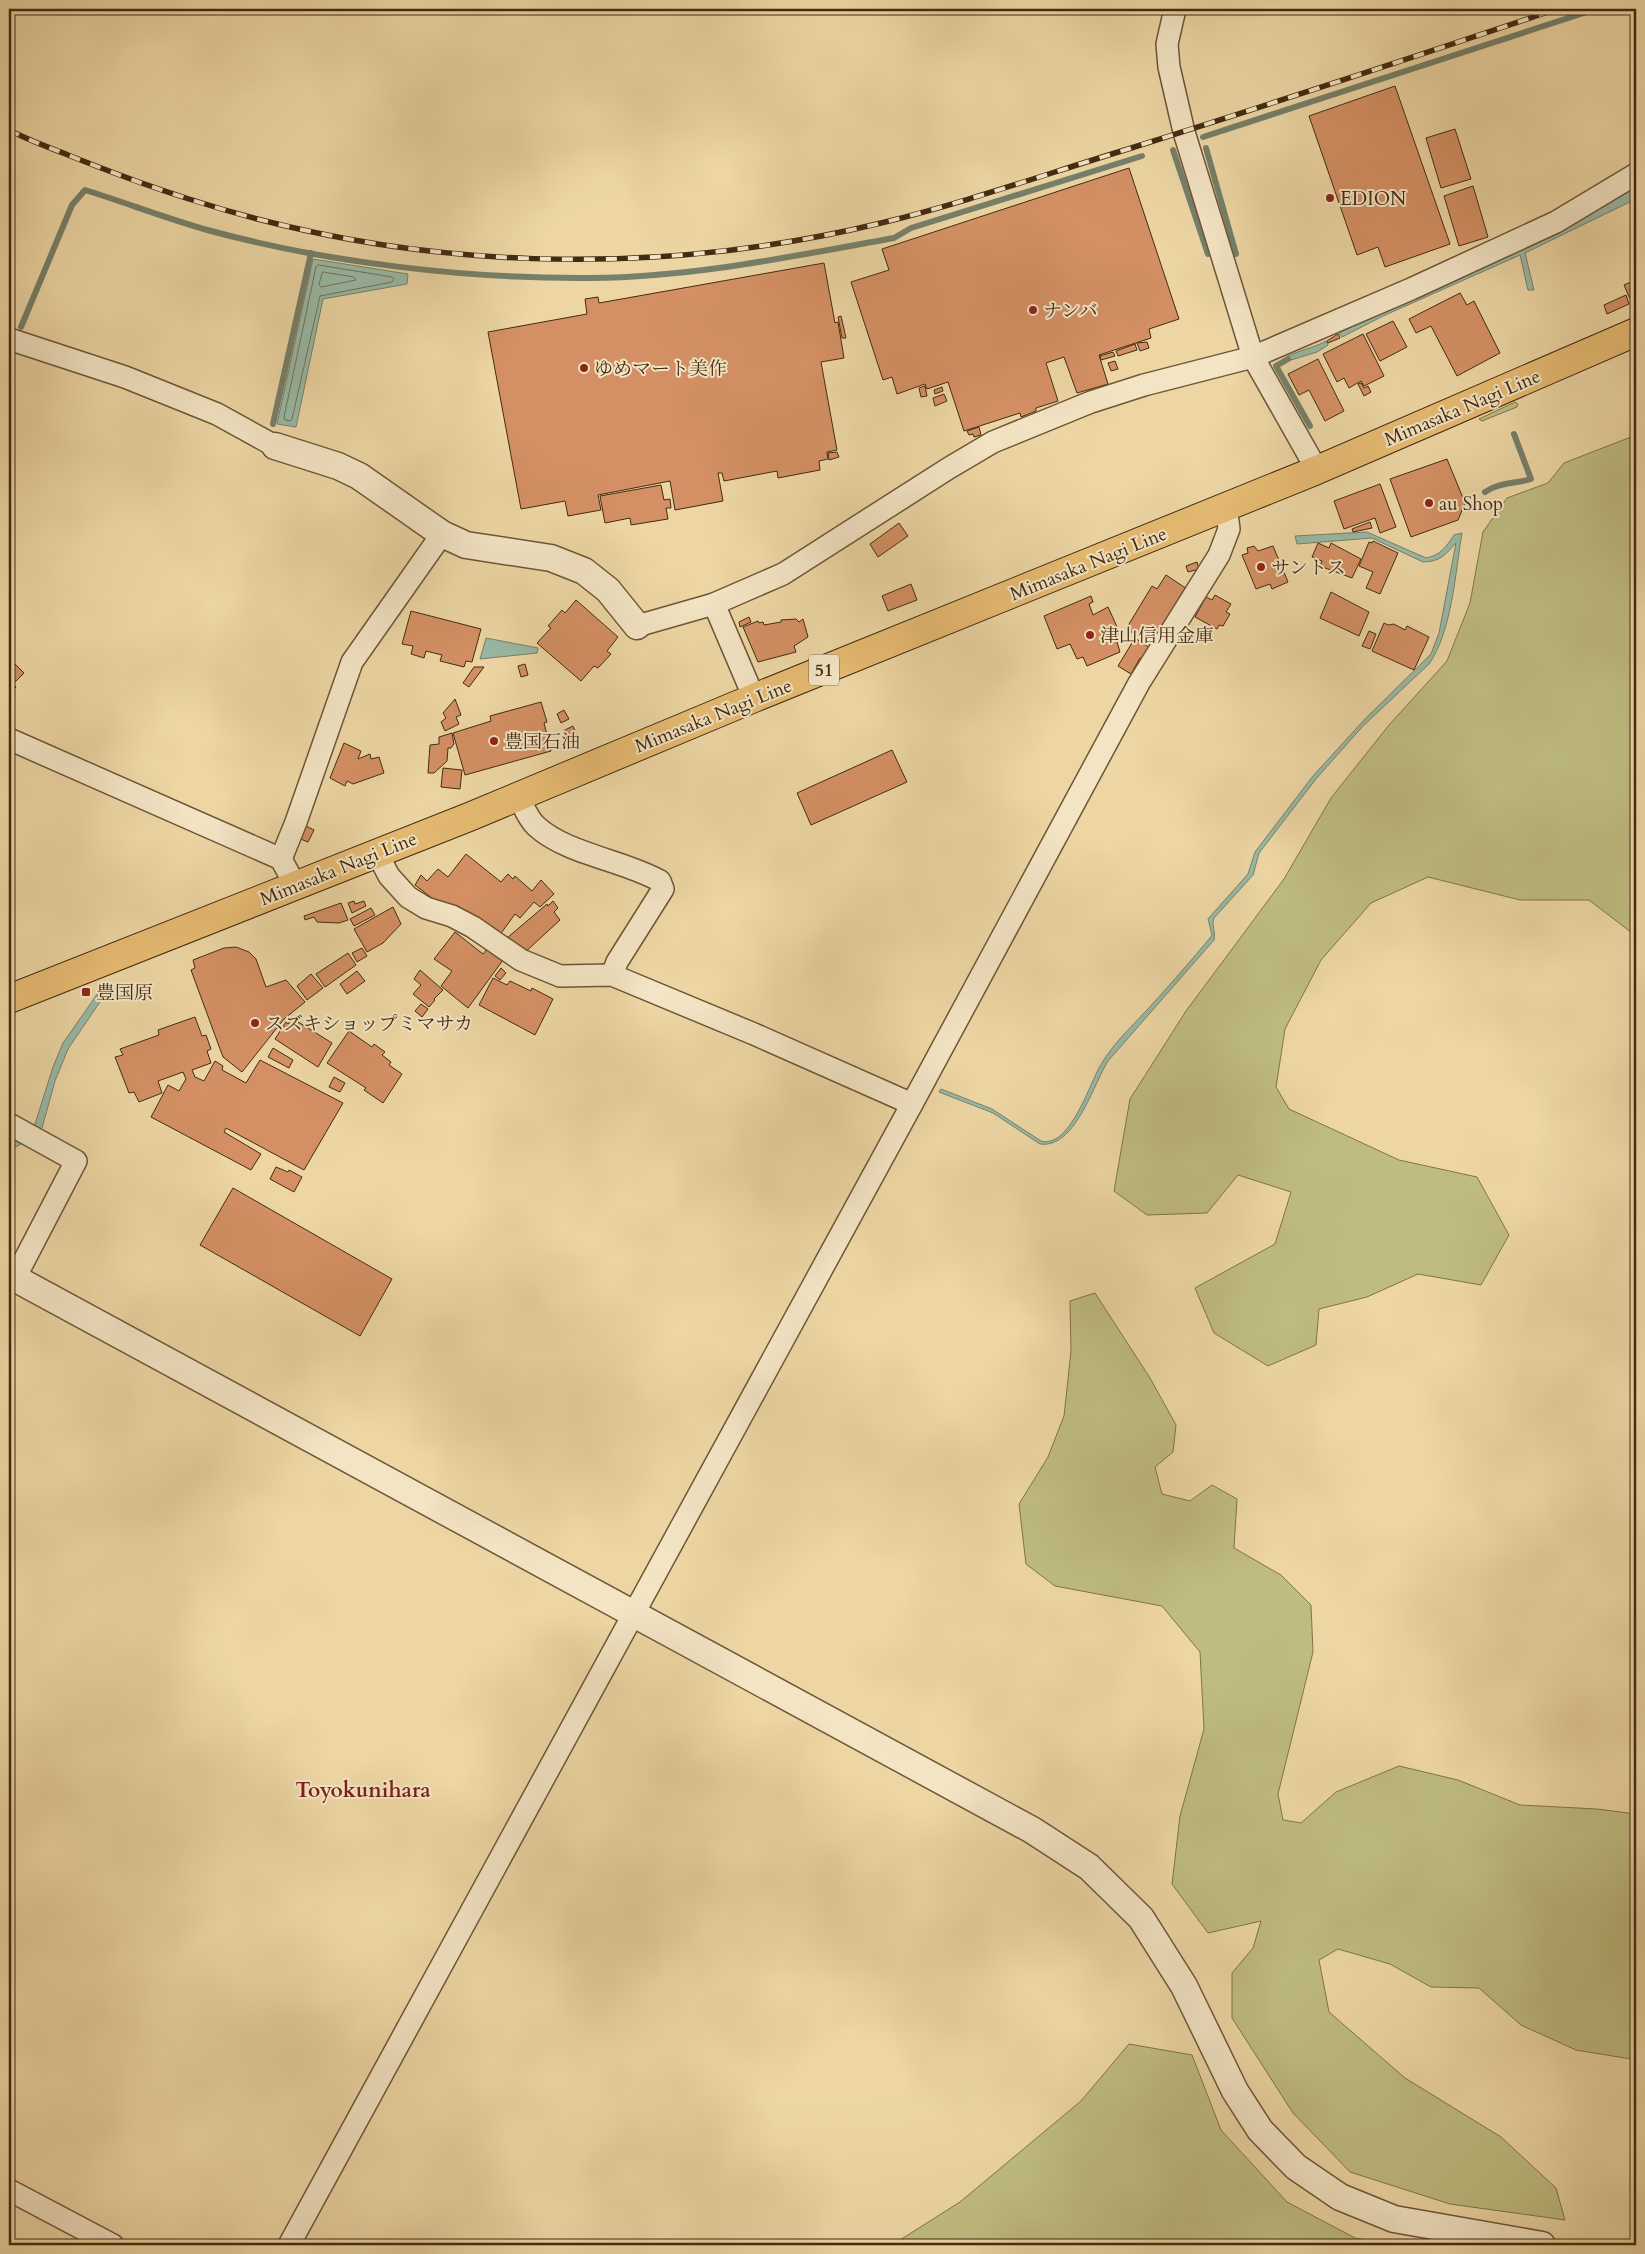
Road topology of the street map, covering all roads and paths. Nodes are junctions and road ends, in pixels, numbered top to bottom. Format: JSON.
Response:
{"nodes":[{"id":1,"x":1175,"y":9,"type":"edge"},
{"id":2,"x":1636,"y":174,"type":"edge"},
{"id":3,"x":1636,"y":332,"type":"edge"},
{"id":4,"x":9,"y":339,"type":"edge"},
{"id":5,"x":1253,"y":357,"type":"junction"},
{"id":6,"x":275,"y":446,"type":"joint"},
{"id":7,"x":1317,"y":470,"type":"junction"},
{"id":8,"x":1226,"y":506,"type":"junction"},
{"id":9,"x":442,"y":534,"type":"junction"},
{"id":10,"x":714,"y":604,"type":"junction"},
{"id":11,"x":637,"y":626,"type":"joint"},
{"id":12,"x":754,"y":698,"type":"junction"},
{"id":13,"x":9,"y":739,"type":"edge"},
{"id":14,"x":518,"y":796,"type":"junction"},
{"id":15,"x":377,"y":853,"type":"junction"},
{"id":16,"x":280,"y":859,"type":"junction"},
{"id":17,"x":295,"y":886,"type":"junction"},
{"id":18,"x":612,"y":975,"type":"junction"},
{"id":19,"x":9,"y":999,"type":"edge"},
{"id":20,"x":912,"y":1104,"type":"junction"},
{"id":21,"x":9,"y":1124,"type":"edge"},
{"id":22,"x":11,"y":1281,"type":"edge"},
{"id":23,"x":634,"y":1612,"type":"junction"},
{"id":24,"x":9,"y":2190,"type":"edge"},
{"id":25,"x":113,"y":2245,"type":"edge"},
{"id":26,"x":289,"y":2245,"type":"edge"},
{"id":27,"x":1542,"y":2245,"type":"edge"}],
"edges":[{"from":1,"to":5,"type":"street"},
{"from":2,"to":5,"type":"street"},
{"from":3,"to":7,"type":"main road","name":"Mimasaka Nagi Line","number":"51"},
{"from":4,"to":6,"type":"street"},
{"from":5,"to":7,"type":"street"},
{"from":5,"to":10,"type":"street"},
{"from":6,"to":9,"type":"street"},
{"from":7,"to":8,"type":"main road","name":"Mimasaka Nagi Line","number":"51"},
{"from":8,"to":12,"type":"main road","name":"Mimasaka Nagi Line","number":"51"},
{"from":8,"to":20,"type":"street"},
{"from":9,"to":11,"type":"street"},
{"from":9,"to":16,"type":"street"},
{"from":10,"to":11,"type":"street"},
{"from":10,"to":12,"type":"street"},
{"from":12,"to":14,"type":"main road","name":"Mimasaka Nagi Line","number":"51"},
{"from":13,"to":16,"type":"street"},
{"from":14,"to":15,"type":"main road","name":"Mimasaka Nagi Line","number":"51"},
{"from":14,"to":18,"type":"street"},
{"from":15,"to":17,"type":"main road","name":"Mimasaka Nagi Line","number":"51"},
{"from":15,"to":18,"type":"street"},
{"from":16,"to":17,"type":"street"},
{"from":17,"to":19,"type":"main road","name":"Mimasaka Nagi Line","number":"51"},
{"from":18,"to":20,"type":"street"},
{"from":20,"to":23,"type":"street"},
{"from":21,"to":22,"type":"street"},
{"from":22,"to":23,"type":"street"},
{"from":23,"to":26,"type":"street"},
{"from":23,"to":27,"type":"street"},
{"from":24,"to":25,"type":"street"}]}
